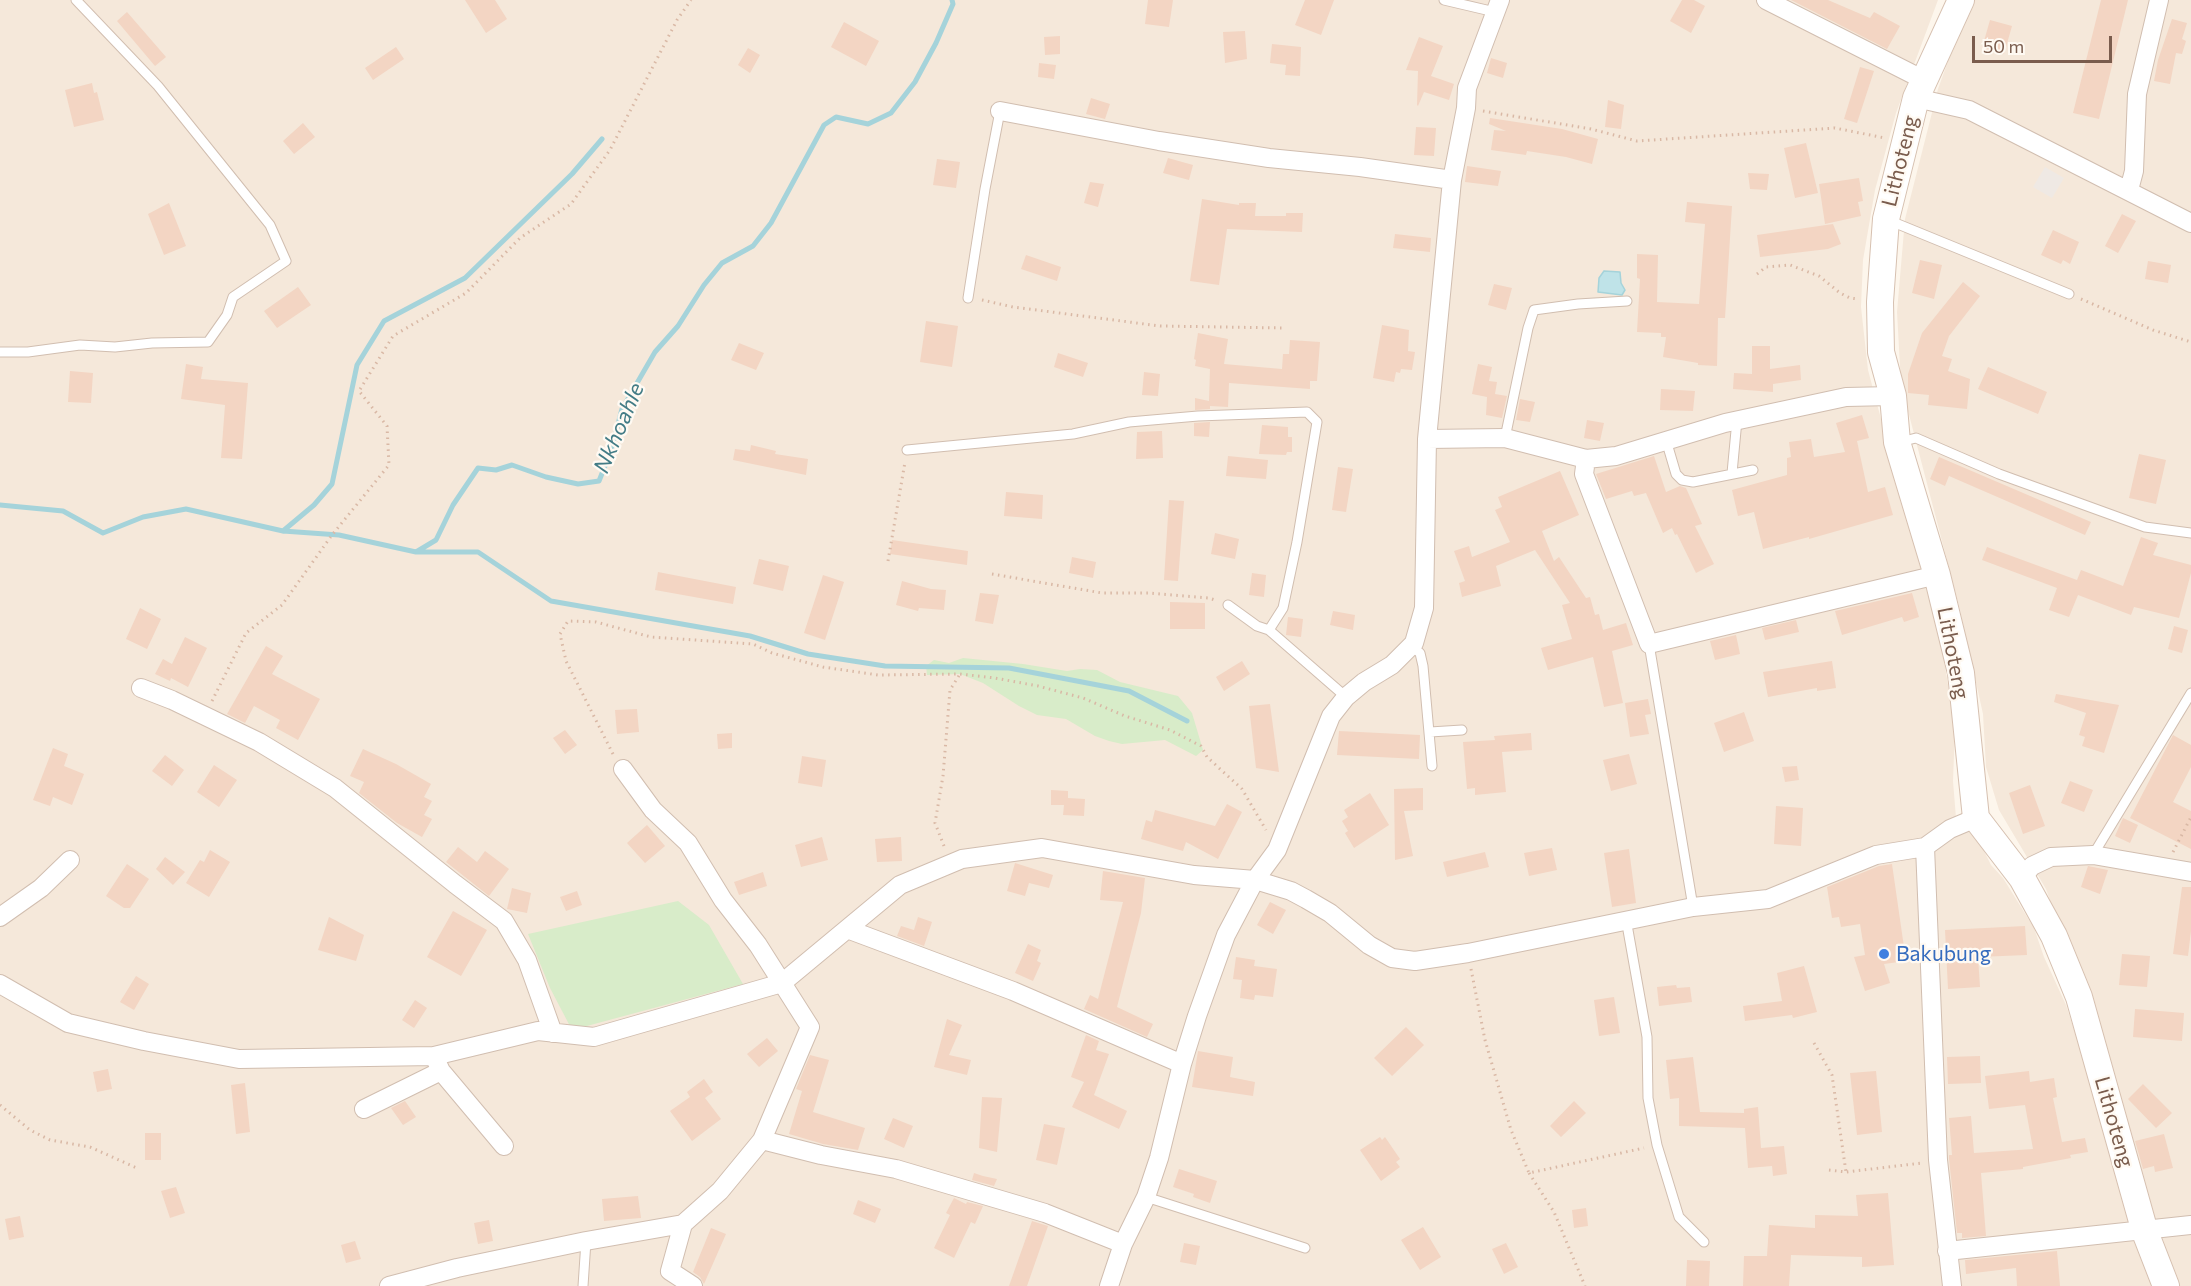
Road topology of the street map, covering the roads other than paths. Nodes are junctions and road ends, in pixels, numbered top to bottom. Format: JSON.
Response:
{"nodes":[{"id":1,"x":76,"y":0,"type":"edge"},
{"id":2,"x":1444,"y":0,"type":"edge"},
{"id":3,"x":1766,"y":0,"type":"edge"},
{"id":4,"x":1961,"y":0,"type":"edge"},
{"id":5,"x":2159,"y":0,"type":"edge"},
{"id":6,"x":1498,"y":6,"type":"edge"},
{"id":7,"x":1920,"y":89,"type":"junction"},
{"id":8,"x":1000,"y":111,"type":"joint"},
{"id":9,"x":1452,"y":180,"type":"junction"},
{"id":10,"x":2129,"y":190,"type":"junction"},
{"id":11,"x":1886,"y":219,"type":"junction"},
{"id":12,"x":2191,"y":223,"type":"edge"},
{"id":13,"x":2069,"y":294,"type":"road end"},
{"id":14,"x":968,"y":298,"type":"road end"},
{"id":15,"x":1627,"y":301,"type":"dead end"},
{"id":16,"x":0,"y":352,"type":"edge"},
{"id":17,"x":1893,"y":396,"type":"junction"},
{"id":18,"x":1737,"y":420,"type":"junction"},
{"id":19,"x":1505,"y":438,"type":"junction"},
{"id":20,"x":1427,"y":439,"type":"junction"},
{"id":21,"x":1666,"y":440,"type":"junction"},
{"id":22,"x":1897,"y":442,"type":"junction"},
{"id":23,"x":907,"y":450,"type":"road end"},
{"id":24,"x":1586,"y":459,"type":"junction"},
{"id":25,"x":1753,"y":470,"type":"dead end"},
{"id":26,"x":1732,"y":473,"type":"junction"},
{"id":27,"x":2191,"y":533,"type":"edge"},
{"id":28,"x":1937,"y":575,"type":"junction"},
{"id":29,"x":1228,"y":605,"type":"road end"},
{"id":30,"x":1269,"y":630,"type":"junction"},
{"id":31,"x":1649,"y":644,"type":"junction"},
{"id":32,"x":1411,"y":646,"type":"junction"},
{"id":33,"x":141,"y":688,"type":"dead end"},
{"id":34,"x":2191,"y":693,"type":"edge"},
{"id":35,"x":1346,"y":697,"type":"junction"},
{"id":36,"x":1462,"y":730,"type":"dead end"},
{"id":37,"x":1430,"y":732,"type":"junction"},
{"id":38,"x":1432,"y":766,"type":"dead end"},
{"id":39,"x":622,"y":769,"type":"road end"},
{"id":40,"x":1976,"y":818,"type":"junction"},
{"id":41,"x":1925,"y":847,"type":"junction"},
{"id":42,"x":2093,"y":855,"type":"junction"},
{"id":43,"x":70,"y":860,"type":"dead end"},
{"id":44,"x":2191,"y":872,"type":"edge"},
{"id":45,"x":2022,"y":878,"type":"junction"},
{"id":46,"x":1255,"y":880,"type":"junction"},
{"id":47,"x":1693,"y":907,"type":"junction"},
{"id":48,"x":0,"y":917,"type":"edge"},
{"id":49,"x":1626,"y":919,"type":"junction"},
{"id":50,"x":847,"y":929,"type":"junction"},
{"id":51,"x":782,"y":983,"type":"junction"},
{"id":52,"x":0,"y":984,"type":"edge"},
{"id":53,"x":553,"y":1033,"type":"junction"},
{"id":54,"x":438,"y":1064,"type":"junction"},
{"id":55,"x":1182,"y":1065,"type":"junction"},
{"id":56,"x":364,"y":1109,"type":"dead end"},
{"id":57,"x":762,"y":1140,"type":"junction"},
{"id":58,"x":504,"y":1146,"type":"dead end"},
{"id":59,"x":1146,"y":1197,"type":"junction"},
{"id":60,"x":683,"y":1224,"type":"junction"},
{"id":61,"x":2191,"y":1226,"type":"edge"},
{"id":62,"x":2145,"y":1232,"type":"junction"},
{"id":63,"x":586,"y":1241,"type":"junction"},
{"id":64,"x":1704,"y":1242,"type":"dead end"},
{"id":65,"x":1123,"y":1244,"type":"junction"},
{"id":66,"x":1305,"y":1248,"type":"dead end"},
{"id":67,"x":1947,"y":1251,"type":"junction"},
{"id":68,"x":389,"y":1286,"type":"edge"},
{"id":69,"x":583,"y":1286,"type":"edge"},
{"id":70,"x":693,"y":1286,"type":"edge"},
{"id":71,"x":1109,"y":1286,"type":"edge"},
{"id":72,"x":1952,"y":1286,"type":"edge"},
{"id":73,"x":2166,"y":1286,"type":"edge"}],
"edges":[{"from":1,"to":16,"type":"lane"},
{"from":2,"to":6,"type":"lane"},
{"from":3,"to":7,"type":"street"},
{"from":4,"to":7,"type":"main road","name":"Lithoteng"},
{"from":5,"to":10,"type":"street"},
{"from":6,"to":9,"type":"street"},
{"from":7,"to":10,"type":"street"},
{"from":7,"to":11,"type":"main road","name":"Lithoteng"},
{"from":8,"to":9,"type":"street"},
{"from":8,"to":14,"type":"lane"},
{"from":9,"to":20,"type":"street"},
{"from":10,"to":12,"type":"street"},
{"from":11,"to":13,"type":"lane"},
{"from":11,"to":17,"type":"main road","name":"Lithoteng"},
{"from":15,"to":19,"type":"lane"},
{"from":17,"to":18,"type":"street"},
{"from":17,"to":22,"type":"main road","name":"Lithoteng"},
{"from":18,"to":21,"type":"street"},
{"from":18,"to":26,"type":"lane"},
{"from":19,"to":20,"type":"street"},
{"from":19,"to":24,"type":"street"},
{"from":20,"to":32,"type":"street"},
{"from":21,"to":24,"type":"street"},
{"from":21,"to":26,"type":"lane"},
{"from":22,"to":27,"type":"lane"},
{"from":22,"to":28,"type":"main road","name":"Lithoteng"},
{"from":23,"to":30,"type":"lane"},
{"from":24,"to":31,"type":"street"},
{"from":25,"to":26,"type":"lane"},
{"from":28,"to":31,"type":"street"},
{"from":28,"to":40,"type":"main road","name":"Lithoteng"},
{"from":29,"to":30,"type":"lane"},
{"from":30,"to":35,"type":"lane"},
{"from":31,"to":47,"type":"lane"},
{"from":32,"to":35,"type":"street"},
{"from":32,"to":37,"type":"lane"},
{"from":33,"to":53,"type":"street"},
{"from":34,"to":42,"type":"lane"},
{"from":35,"to":46,"type":"street"},
{"from":36,"to":37,"type":"lane"},
{"from":37,"to":38,"type":"lane"},
{"from":39,"to":51,"type":"street"},
{"from":40,"to":41,"type":"street"},
{"from":40,"to":45,"type":"main road","name":"Lithoteng"},
{"from":41,"to":47,"type":"street"},
{"from":41,"to":67,"type":"street"},
{"from":42,"to":44,"type":"street"},
{"from":42,"to":45,"type":"street"},
{"from":43,"to":48,"type":"street"},
{"from":45,"to":62,"type":"main road","name":"Lithoteng"},
{"from":46,"to":49,"type":"street"},
{"from":46,"to":50,"type":"street"},
{"from":46,"to":55,"type":"street"},
{"from":47,"to":49,"type":"street"},
{"from":49,"to":64,"type":"lane"},
{"from":50,"to":51,"type":"street"},
{"from":50,"to":55,"type":"street"},
{"from":51,"to":53,"type":"street"},
{"from":51,"to":57,"type":"street"},
{"from":52,"to":54,"type":"street"},
{"from":53,"to":54,"type":"street"},
{"from":54,"to":56,"type":"street"},
{"from":54,"to":58,"type":"street"},
{"from":55,"to":59,"type":"street"},
{"from":57,"to":60,"type":"street"},
{"from":57,"to":65,"type":"street"},
{"from":59,"to":65,"type":"street"},
{"from":59,"to":66,"type":"lane"},
{"from":60,"to":63,"type":"street"},
{"from":60,"to":70,"type":"street"},
{"from":61,"to":62,"type":"street"},
{"from":62,"to":67,"type":"street"},
{"from":62,"to":73,"type":"main road","name":"Lithoteng"},
{"from":63,"to":68,"type":"street"},
{"from":63,"to":69,"type":"lane"},
{"from":65,"to":71,"type":"street"},
{"from":67,"to":72,"type":"street"}]}
